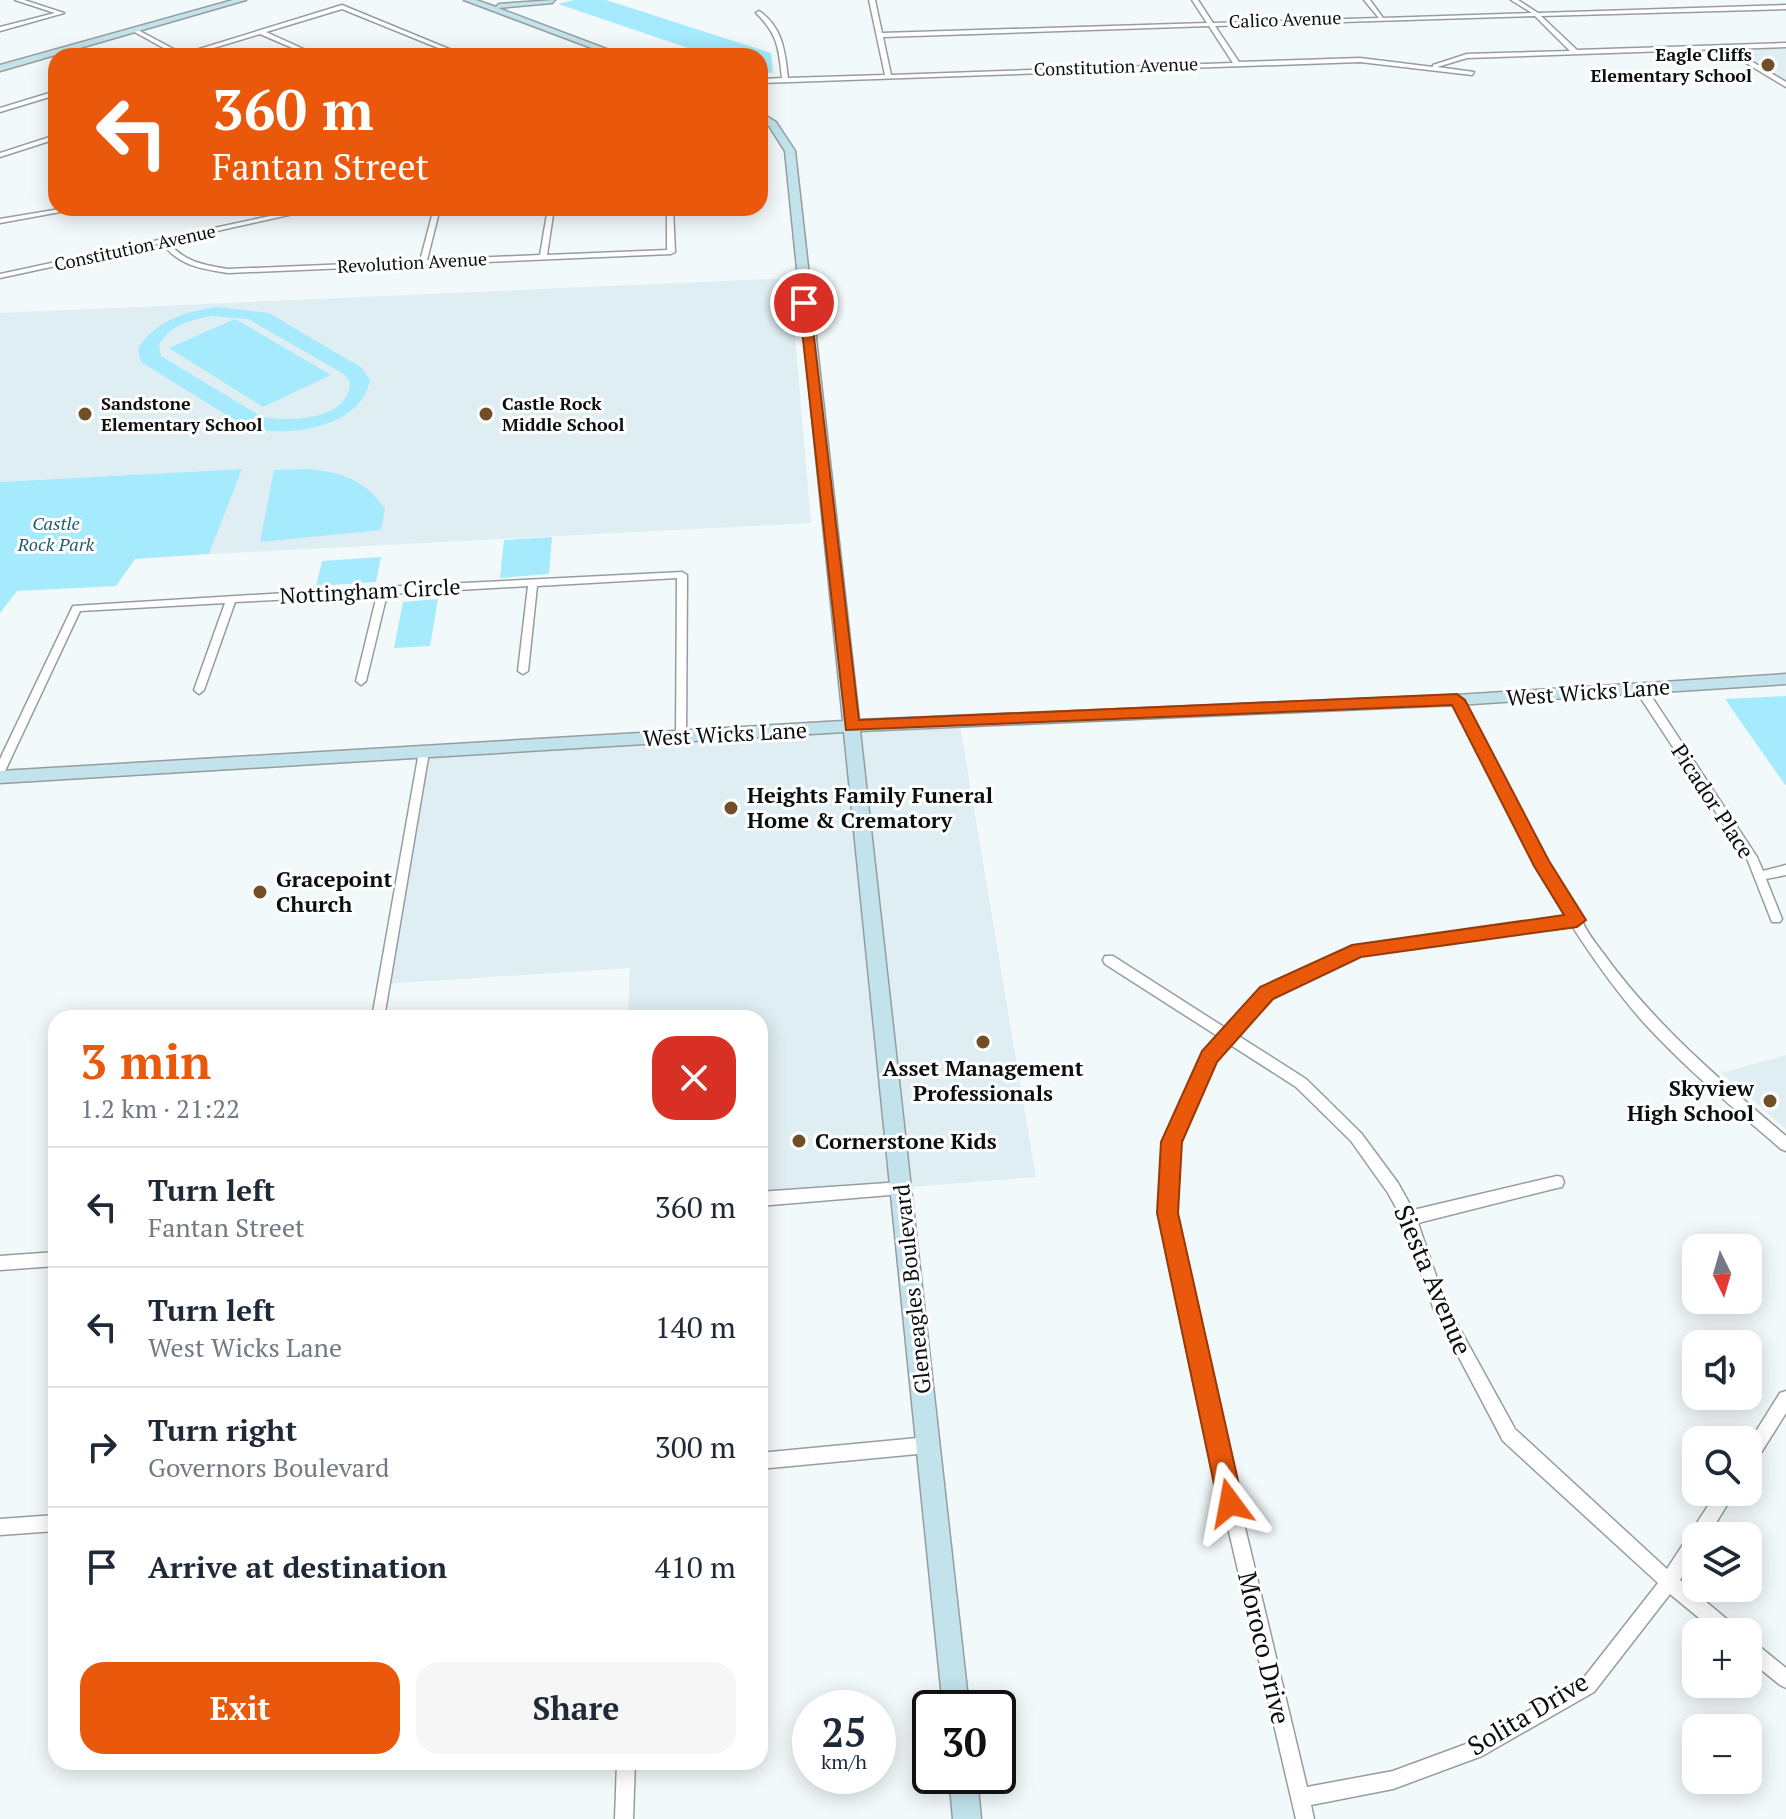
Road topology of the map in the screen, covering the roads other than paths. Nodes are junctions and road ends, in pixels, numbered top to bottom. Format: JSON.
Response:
{"nodes":[{"id":1,"x":242,"y":0,"type":"edge"},
{"id":2,"x":468,"y":0,"type":"edge"},
{"id":3,"x":553,"y":0,"type":"edge"},
{"id":4,"x":872,"y":0,"type":"edge"},
{"id":5,"x":1195,"y":0,"type":"edge"},
{"id":6,"x":1367,"y":0,"type":"edge"},
{"id":7,"x":1514,"y":0,"type":"edge"},
{"id":8,"x":24,"y":1,"type":"edge"},
{"id":9,"x":480,"y":4,"type":"junction"},
{"id":10,"x":1786,"y":7,"type":"edge"},
{"id":11,"x":505,"y":13,"type":"junction"},
{"id":12,"x":759,"y":13,"type":"dead end"},
{"id":13,"x":1535,"y":13,"type":"junction"},
{"id":14,"x":1381,"y":17,"type":"junction"},
{"id":15,"x":1209,"y":23,"type":"junction"},
{"id":16,"x":535,"y":25,"type":"junction"},
{"id":17,"x":0,"y":29,"type":"edge"},
{"id":18,"x":134,"y":30,"type":"junction"},
{"id":19,"x":261,"y":32,"type":"junction"},
{"id":20,"x":880,"y":35,"type":"junction"},
{"id":21,"x":1786,"y":45,"type":"edge"},
{"id":22,"x":1724,"y":47,"type":"junction"},
{"id":23,"x":71,"y":48,"type":"edge"},
{"id":24,"x":167,"y":48,"type":"edge"},
{"id":25,"x":208,"y":48,"type":"edge"},
{"id":26,"x":298,"y":48,"type":"edge"},
{"id":27,"x":443,"y":48,"type":"edge"},
{"id":28,"x":599,"y":48,"type":"edge"},
{"id":29,"x":1574,"y":51,"type":"junction"},
{"id":30,"x":48,"y":54,"type":"edge"},
{"id":31,"x":1236,"y":63,"type":"junction"},
{"id":32,"x":1435,"y":66,"type":"junction"},
{"id":33,"x":0,"y":68,"type":"edge"},
{"id":34,"x":1472,"y":73,"type":"dead end"},
{"id":35,"x":888,"y":75,"type":"junction"},
{"id":36,"x":785,"y":79,"type":"junction"},
{"id":37,"x":768,"y":80,"type":"edge"},
{"id":38,"x":1786,"y":85,"type":"edge"},
{"id":39,"x":48,"y":95,"type":"edge"},
{"id":40,"x":0,"y":110,"type":"edge"},
{"id":41,"x":768,"y":121,"type":"edge"},
{"id":42,"x":48,"y":140,"type":"edge"},
{"id":43,"x":45,"y":141,"type":"junction"},
{"id":44,"x":48,"y":143,"type":"edge"},
{"id":45,"x":0,"y":155,"type":"edge"},
{"id":46,"x":48,"y":213,"type":"edge"},
{"id":47,"x":280,"y":216,"type":"edge"},
{"id":48,"x":435,"y":216,"type":"edge"},
{"id":49,"x":550,"y":216,"type":"edge"},
{"id":50,"x":670,"y":216,"type":"edge"},
{"id":51,"x":0,"y":221,"type":"edge"},
{"id":52,"x":164,"y":241,"type":"junction"},
{"id":53,"x":543,"y":257,"type":"junction"},
{"id":54,"x":423,"y":263,"type":"junction"},
{"id":55,"x":0,"y":276,"type":"edge"},
{"id":56,"x":533,"y":582,"type":"junction"},
{"id":57,"x":383,"y":590,"type":"junction"},
{"id":58,"x":231,"y":599,"type":"junction"},
{"id":59,"x":523,"y":671,"type":"dead end"},
{"id":60,"x":1786,"y":679,"type":"edge"},
{"id":61,"x":361,"y":681,"type":"dead end"},
{"id":62,"x":1640,"y":688,"type":"junction"},
{"id":63,"x":199,"y":690,"type":"dead end"},
{"id":64,"x":1457,"y":700,"type":"junction"},
{"id":65,"x":852,"y":726,"type":"junction"},
{"id":66,"x":681,"y":737,"type":"junction"},
{"id":67,"x":424,"y":752,"type":"junction"},
{"id":68,"x":0,"y":774,"type":"edge"},
{"id":69,"x":1786,"y":870,"type":"edge"},
{"id":70,"x":1760,"y":876,"type":"junction"},
{"id":71,"x":1776,"y":919,"type":"dead end"},
{"id":72,"x":1577,"y":920,"type":"junction"},
{"id":73,"x":1109,"y":960,"type":"dead end"},
{"id":74,"x":379,"y":1010,"type":"edge"},
{"id":75,"x":1227,"y":1037,"type":"junction"},
{"id":76,"x":1786,"y":1145,"type":"edge"},
{"id":77,"x":1557,"y":1182,"type":"dead end"},
{"id":78,"x":902,"y":1188,"type":"junction"},
{"id":79,"x":768,"y":1198,"type":"edge"},
{"id":80,"x":1409,"y":1218,"type":"junction"},
{"id":81,"x":48,"y":1260,"type":"edge"},
{"id":82,"x":0,"y":1263,"type":"edge"},
{"id":83,"x":1786,"y":1399,"type":"edge"},
{"id":84,"x":1762,"y":1436,"type":"edge"},
{"id":85,"x":928,"y":1445,"type":"junction"},
{"id":86,"x":768,"y":1460,"type":"edge"},
{"id":87,"x":48,"y":1524,"type":"edge"},
{"id":88,"x":0,"y":1527,"type":"edge"},
{"id":89,"x":1682,"y":1562,"type":"edge"},
{"id":90,"x":1669,"y":1582,"type":"junction"},
{"id":91,"x":1712,"y":1618,"type":"edge"},
{"id":92,"x":1762,"y":1659,"type":"edge"},
{"id":93,"x":1786,"y":1679,"type":"edge"},
{"id":94,"x":954,"y":1690,"type":"edge"},
{"id":95,"x":626,"y":1770,"type":"edge"},
{"id":96,"x":965,"y":1794,"type":"edge"},
{"id":97,"x":1299,"y":1798,"type":"junction"},
{"id":98,"x":624,"y":1819,"type":"edge"},
{"id":99,"x":967,"y":1819,"type":"edge"},
{"id":100,"x":1305,"y":1819,"type":"edge"}],
"edges":[{"from":1,"to":18,"type":"main road"},
{"from":2,"to":9,"type":"main road"},
{"from":3,"to":9,"type":"main road"},
{"from":3,"to":11,"type":"main road"},
{"from":3,"to":16,"type":"main road"},
{"from":4,"to":20,"type":"street"},
{"from":5,"to":15,"type":"street"},
{"from":6,"to":14,"type":"street"},
{"from":7,"to":13,"type":"street"},
{"from":8,"to":17,"type":"street"},
{"from":9,"to":11,"type":"main road"},
{"from":10,"to":13,"type":"street","name":"Calico Avenue"},
{"from":11,"to":16,"type":"main road"},
{"from":12,"to":36,"type":"street"},
{"from":13,"to":14,"type":"street","name":"Calico Avenue"},
{"from":13,"to":29,"type":"street"},
{"from":14,"to":15,"type":"street","name":"Calico Avenue"},
{"from":15,"to":20,"type":"street","name":"Calico Avenue"},
{"from":15,"to":31,"type":"street"},
{"from":16,"to":28,"type":"main road"},
{"from":18,"to":23,"type":"main road"},
{"from":18,"to":24,"type":"street"},
{"from":19,"to":25,"type":"street"},
{"from":19,"to":26,"type":"street"},
{"from":19,"to":27,"type":"street"},
{"from":20,"to":35,"type":"street"},
{"from":21,"to":22,"type":"street"},
{"from":22,"to":29,"type":"street"},
{"from":22,"to":38,"type":"street"},
{"from":29,"to":32,"type":"street"},
{"from":30,"to":33,"type":"main road"},
{"from":31,"to":32,"type":"street","name":"Constitution Avenue"},
{"from":31,"to":35,"type":"street","name":"Constitution Avenue"},
{"from":32,"to":34,"type":"street","name":"Constitution Avenue"},
{"from":35,"to":36,"type":"street","name":"Constitution Avenue"},
{"from":36,"to":37,"type":"street","name":"Constitution Avenue"},
{"from":39,"to":40,"type":"street"},
{"from":41,"to":65,"type":"main road","name":"Gleneagles Boulevard"},
{"from":42,"to":43,"type":"street"},
{"from":43,"to":44,"type":"street"},
{"from":43,"to":45,"type":"street"},
{"from":46,"to":51,"type":"street"},
{"from":47,"to":52,"type":"street","name":"Constitution Avenue"},
{"from":48,"to":54,"type":"street"},
{"from":49,"to":53,"type":"street"},
{"from":50,"to":53,"type":"street","name":"Revolution Avenue"},
{"from":52,"to":54,"type":"street","name":"Revolution Avenue"},
{"from":52,"to":55,"type":"street","name":"Constitution Avenue"},
{"from":53,"to":54,"type":"street","name":"Revolution Avenue"},
{"from":56,"to":57,"type":"street","name":"Nottingham Circle"},
{"from":56,"to":59,"type":"street"},
{"from":56,"to":66,"type":"street","name":"Nottingham Circle"},
{"from":57,"to":58,"type":"street","name":"Nottingham Circle"},
{"from":57,"to":61,"type":"street"},
{"from":58,"to":63,"type":"street"},
{"from":58,"to":68,"type":"street","name":"Nottingham Circle"},
{"from":60,"to":62,"type":"main road","name":"West Wicks Lane"},
{"from":62,"to":64,"type":"main road","name":"West Wicks Lane"},
{"from":62,"to":70,"type":"street","name":"Picador Place"},
{"from":64,"to":65,"type":"main road","name":"West Wicks Lane"},
{"from":64,"to":72,"type":"street"},
{"from":65,"to":66,"type":"main road","name":"West Wicks Lane"},
{"from":65,"to":78,"type":"main road","name":"Gleneagles Boulevard"},
{"from":66,"to":67,"type":"main road","name":"West Wicks Lane"},
{"from":67,"to":68,"type":"main road","name":"West Wicks Lane"},
{"from":67,"to":74,"type":"street"},
{"from":69,"to":70,"type":"street"},
{"from":70,"to":71,"type":"street","name":"Picador Place"},
{"from":72,"to":75,"type":"street","name":"Moroco Drive"},
{"from":72,"to":76,"type":"street"},
{"from":73,"to":75,"type":"street","name":"Siesta Avenue"},
{"from":75,"to":80,"type":"street","name":"Siesta Avenue"},
{"from":75,"to":97,"type":"street","name":"Moroco Drive"},
{"from":77,"to":80,"type":"street"},
{"from":78,"to":79,"type":"street"},
{"from":78,"to":85,"type":"main road","name":"Gleneagles Boulevard"},
{"from":80,"to":90,"type":"street","name":"Siesta Avenue"},
{"from":81,"to":82,"type":"street"},
{"from":83,"to":84,"type":"street"},
{"from":85,"to":86,"type":"street"},
{"from":85,"to":94,"type":"main road","name":"Gleneagles Boulevard"},
{"from":87,"to":88,"type":"street"},
{"from":89,"to":90,"type":"street","name":"Solita Drive"},
{"from":90,"to":91,"type":"street","name":"Siesta Avenue"},
{"from":90,"to":97,"type":"street","name":"Solita Drive"},
{"from":92,"to":93,"type":"street"},
{"from":95,"to":98,"type":"street"},
{"from":96,"to":99,"type":"main road"},
{"from":97,"to":100,"type":"street","name":"Moroco Drive"}]}
